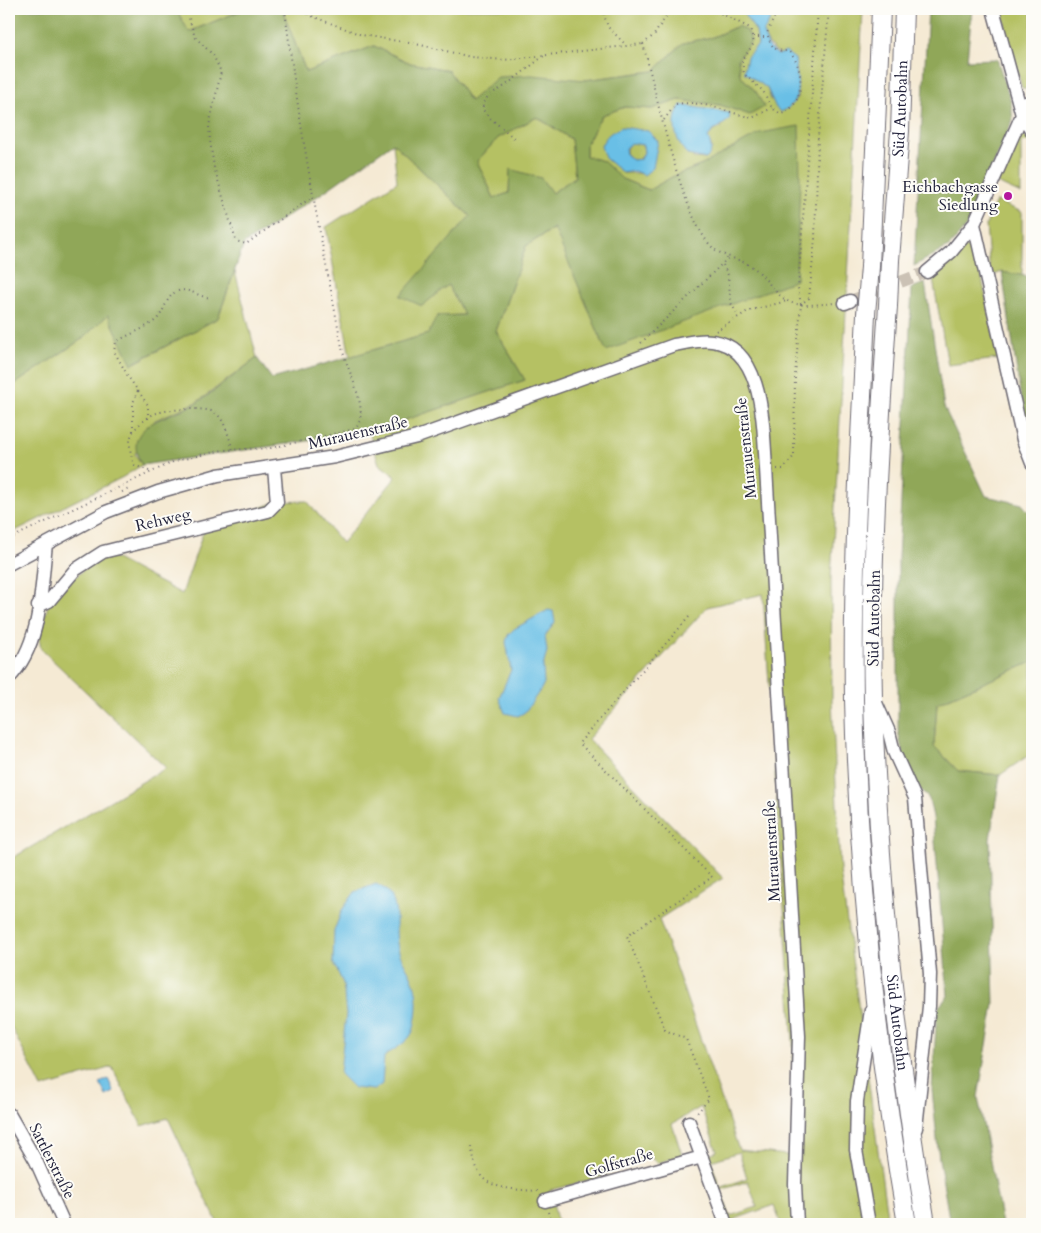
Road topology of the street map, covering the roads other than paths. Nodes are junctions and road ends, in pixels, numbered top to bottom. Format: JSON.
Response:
{"nodes":[{"id":1,"x":881,"y":9,"type":"edge"},
{"id":2,"x":904,"y":9,"type":"edge"},
{"id":3,"x":993,"y":9,"type":"edge"},
{"id":4,"x":1032,"y":101,"type":"edge"},
{"id":5,"x":1021,"y":110,"type":"junction"},
{"id":6,"x":1032,"y":131,"type":"edge"},
{"id":7,"x":974,"y":224,"type":"junction"},
{"id":8,"x":927,"y":272,"type":"tunnel mouth"},
{"id":9,"x":273,"y":462,"type":"junction"},
{"id":10,"x":1032,"y":463,"type":"edge"},
{"id":11,"x":46,"y":544,"type":"junction"},
{"id":12,"x":9,"y":564,"type":"edge"},
{"id":13,"x":38,"y":606,"type":"junction"},
{"id":14,"x":9,"y":678,"type":"edge"},
{"id":15,"x":873,"y":698,"type":"junction"},
{"id":16,"x":873,"y":998,"type":"junction"},
{"id":17,"x":9,"y":1114,"type":"edge"},
{"id":18,"x":689,"y":1122,"type":"road end"},
{"id":19,"x":914,"y":1151,"type":"junction"},
{"id":20,"x":702,"y":1157,"type":"junction"},
{"id":21,"x":546,"y":1201,"type":"road end"},
{"id":22,"x":64,"y":1224,"type":"edge"},
{"id":23,"x":726,"y":1224,"type":"edge"},
{"id":24,"x":797,"y":1224,"type":"edge"},
{"id":25,"x":868,"y":1224,"type":"edge"},
{"id":26,"x":907,"y":1224,"type":"edge"},
{"id":27,"x":926,"y":1224,"type":"edge"}],
"edges":[{"from":1,"to":16,"type":"highway","name":"Süd Autobahn","bridge":true},
{"from":2,"to":15,"type":"highway","name":"Süd Autobahn","bridge":true},
{"from":3,"to":5,"type":"street"},
{"from":4,"to":5,"type":"street"},
{"from":5,"to":6,"type":"street"},
{"from":5,"to":7,"type":"street"},
{"from":7,"to":8,"type":"street"},
{"from":7,"to":10,"type":"street"},
{"from":9,"to":11,"type":"street","name":"Murauenstraße"},
{"from":9,"to":13,"type":"street","name":"Rehweg"},
{"from":9,"to":24,"type":"street","name":"Murauenstraße"},
{"from":11,"to":12,"type":"street","name":"Murauenstraße"},
{"from":11,"to":13,"type":"street"},
{"from":13,"to":14,"type":"street"},
{"from":15,"to":19,"type":"highway","name":"Süd Autobahn"},
{"from":15,"to":19,"type":"street"},
{"from":16,"to":25,"type":"street"},
{"from":16,"to":26,"type":"highway","name":"Süd Autobahn"},
{"from":17,"to":22,"type":"street","name":"Sattlerstraße"},
{"from":18,"to":20,"type":"street"},
{"from":19,"to":27,"type":"highway","name":"Süd Autobahn"},
{"from":20,"to":21,"type":"street","name":"Golfstraße"},
{"from":20,"to":23,"type":"street"}]}
